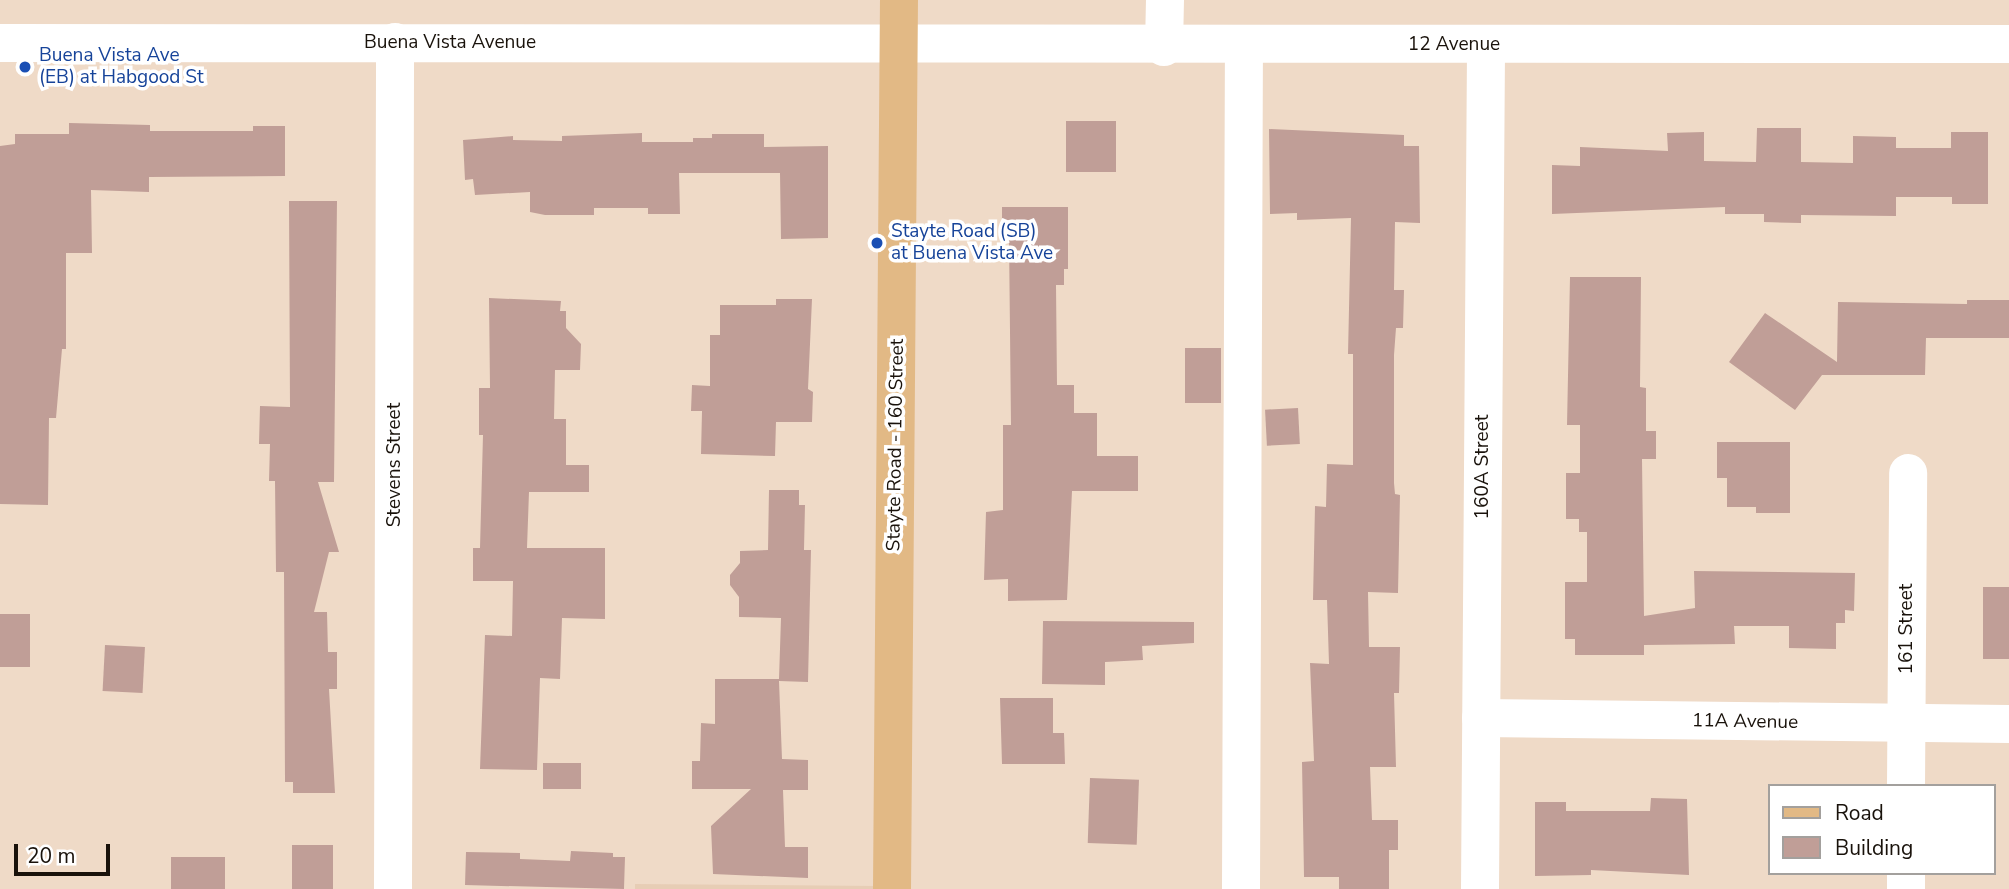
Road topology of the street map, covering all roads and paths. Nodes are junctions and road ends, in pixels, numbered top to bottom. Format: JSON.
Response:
{"nodes":[{"id":1,"x":899,"y":0,"type":"edge"},
{"id":2,"x":1165,"y":0,"type":"edge"},
{"id":3,"x":395,"y":42,"type":"junction"},
{"id":4,"x":0,"y":43,"type":"edge"},
{"id":5,"x":2009,"y":44,"type":"edge"},
{"id":6,"x":1486,"y":45,"type":"junction"},
{"id":7,"x":899,"y":46,"type":"junction"},
{"id":8,"x":1244,"y":46,"type":"junction"},
{"id":9,"x":1164,"y":47,"type":"junction"},
{"id":10,"x":1908,"y":473,"type":"dead end"},
{"id":11,"x":1481,"y":718,"type":"junction"},
{"id":12,"x":1907,"y":724,"type":"junction"},
{"id":13,"x":2009,"y":724,"type":"edge"},
{"id":14,"x":1906,"y":784,"type":"edge"},
{"id":15,"x":393,"y":889,"type":"edge"},
{"id":16,"x":892,"y":889,"type":"edge"},
{"id":17,"x":1241,"y":889,"type":"edge"},
{"id":18,"x":1480,"y":889,"type":"edge"}],
"edges":[{"from":1,"to":7,"type":"main road","name":"Stayte Road - 160 Street"},
{"from":2,"to":9,"type":"street"},
{"from":3,"to":4,"type":"street","name":"Buena Vista Avenue"},
{"from":3,"to":7,"type":"street","name":"Buena Vista Avenue"},
{"from":3,"to":15,"type":"street","name":"Stevens Street"},
{"from":5,"to":6,"type":"street","name":"12 Avenue"},
{"from":6,"to":8,"type":"street","name":"12 Avenue"},
{"from":6,"to":11,"type":"street","name":"160A Street"},
{"from":7,"to":9,"type":"street","name":"12 Avenue"},
{"from":7,"to":16,"type":"main road","name":"Stayte Road - 160 Street"},
{"from":8,"to":9,"type":"street","name":"12 Avenue"},
{"from":8,"to":17,"type":"street"},
{"from":10,"to":12,"type":"street","name":"161 Street"},
{"from":11,"to":12,"type":"street","name":"11A Avenue"},
{"from":11,"to":18,"type":"street","name":"160A Street"},
{"from":12,"to":13,"type":"street","name":"11A Avenue"},
{"from":12,"to":14,"type":"street","name":"161 Street"}]}
